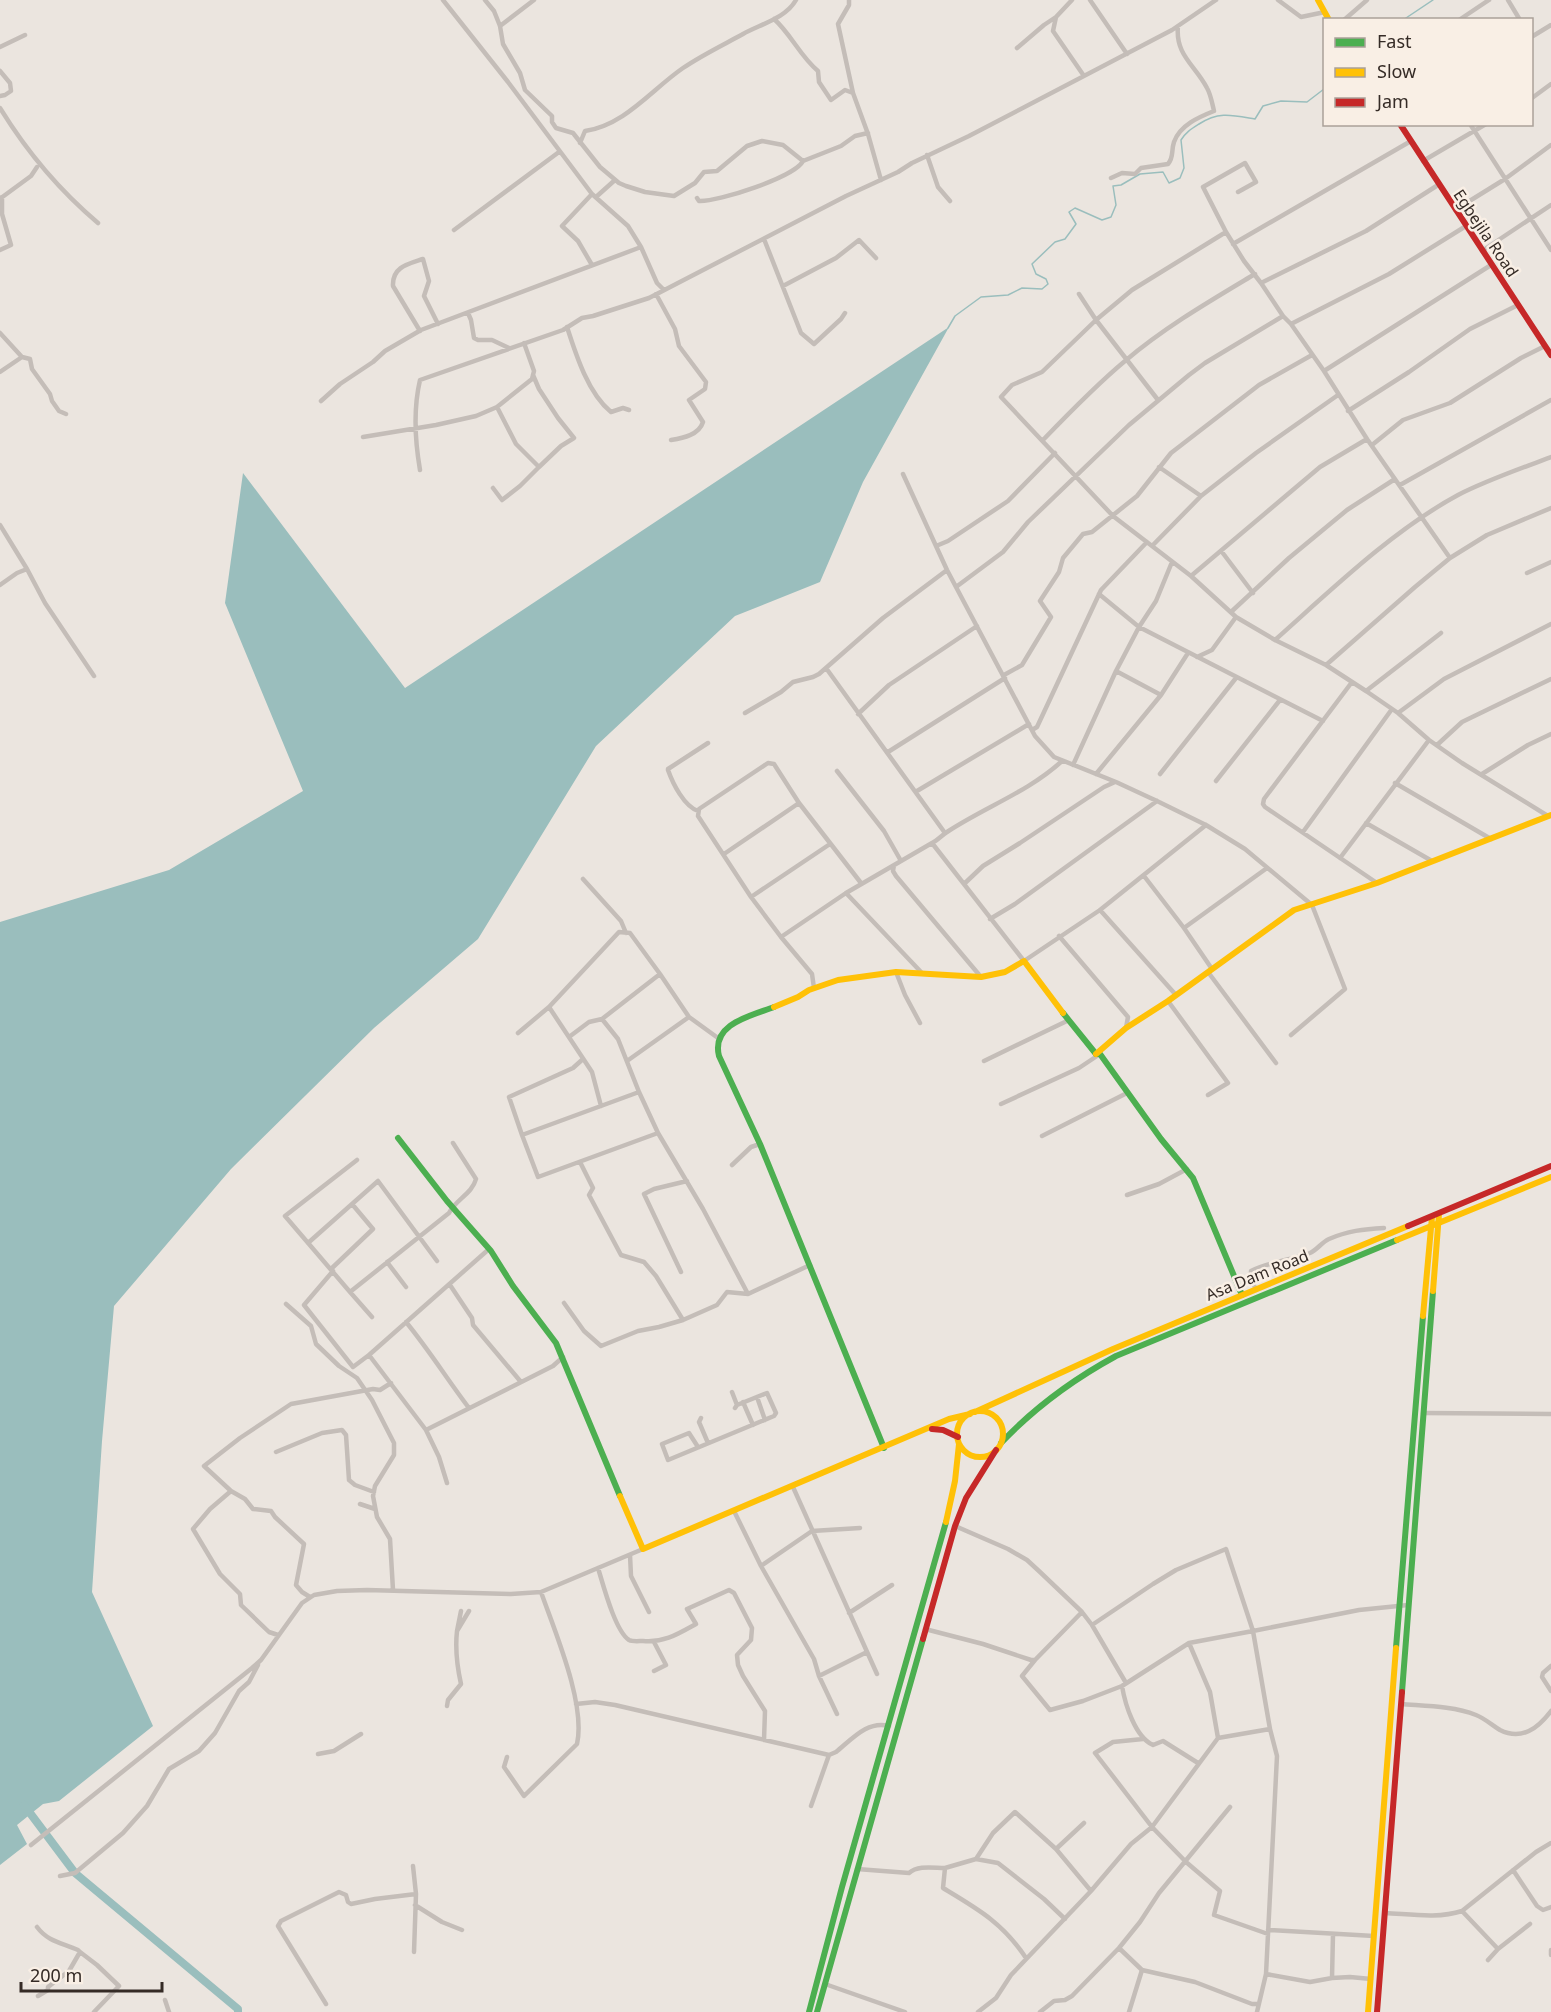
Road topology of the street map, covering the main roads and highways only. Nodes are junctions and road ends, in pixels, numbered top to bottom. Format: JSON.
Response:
{"nodes":[{"id":1,"x":1318,"y":0,"type":"edge"},
{"id":2,"x":1328,"y":18,"type":"edge"},
{"id":3,"x":1401,"y":126,"type":"edge"},
{"id":4,"x":1551,"y":355,"type":"edge"},
{"id":5,"x":1550,"y":816,"type":"edge"},
{"id":6,"x":1098,"y":1054,"type":"junction"},
{"id":7,"x":398,"y":1138,"type":"dead end"},
{"id":8,"x":1551,"y":1166,"type":"edge"},
{"id":9,"x":1551,"y":1177,"type":"edge"},
{"id":10,"x":1435,"y":1215,"type":"junction"},
{"id":11,"x":1451,"y":1218,"type":"junction"},
{"id":12,"x":1435,"y":1225,"type":"junction"},
{"id":13,"x":1415,"y":1233,"type":"junction"},
{"id":14,"x":1437,"y":1235,"type":"junction"},
{"id":15,"x":1431,"y":1242,"type":"junction"},
{"id":16,"x":1242,"y":1295,"type":"junction"},
{"id":17,"x":1204,"y":1315,"type":"junction"},
{"id":18,"x":1426,"y":1332,"type":"junction"},
{"id":19,"x":972,"y":1413,"type":"junction"},
{"id":20,"x":928,"y":1429,"type":"junction"},
{"id":21,"x":958,"y":1440,"type":"junction"},
{"id":22,"x":1001,"y":1443,"type":"junction"},
{"id":23,"x":884,"y":1448,"type":"junction"},
{"id":24,"x":996,"y":1450,"type":"junction"},
{"id":25,"x":1396,"y":1661,"type":"junction"},
{"id":26,"x":1404,"y":1661,"type":"junction"},
{"id":27,"x":1383,"y":1818,"type":"junction"},
{"id":28,"x":1392,"y":1819,"type":"junction"},
{"id":29,"x":1377,"y":1899,"type":"junction"},
{"id":30,"x":1386,"y":1900,"type":"junction"},
{"id":31,"x":808,"y":2012,"type":"edge"},
{"id":32,"x":817,"y":2012,"type":"edge"},
{"id":33,"x":1368,"y":2012,"type":"edge"},
{"id":34,"x":1377,"y":2012,"type":"edge"}],
"edges":[{"from":1,"to":2,"type":"main road"},
{"from":3,"to":4,"type":"main road","name":"Egbejila Road"},
{"from":5,"to":6,"type":"main road"},
{"from":6,"to":16,"type":"main road"},
{"from":6,"to":23,"type":"main road"},
{"from":7,"to":23,"type":"main road","name":"Asa Dam Road"},
{"from":8,"to":10,"type":"main road","name":"Asa Dam Road"},
{"from":9,"to":11,"type":"main road","name":"Asa Dam Road"},
{"from":10,"to":12,"type":"main road"},
{"from":10,"to":16,"type":"main road","name":"Asa Dam Road"},
{"from":11,"to":12,"type":"main road","name":"Asa Dam Road"},
{"from":11,"to":14,"type":"main road"},
{"from":12,"to":13,"type":"main road","name":"Asa Dam Road"},
{"from":12,"to":14,"type":"main road"},
{"from":12,"to":15,"type":"main road"},
{"from":13,"to":15,"type":"main road"},
{"from":13,"to":17,"type":"main road","name":"Asa Dam Road"},
{"from":14,"to":18,"type":"main road"},
{"from":15,"to":18,"type":"main road"},
{"from":16,"to":17,"type":"main road","name":"Asa Dam Road"},
{"from":17,"to":19,"type":"main road","name":"Asa Dam Road"},
{"from":17,"to":22,"type":"main road","name":"Asa Dam Road"},
{"from":18,"to":25,"type":"main road"},
{"from":18,"to":26,"type":"main road"},
{"from":19,"to":20,"type":"main road","name":"Asa Dam Road"},
{"from":19,"to":21,"type":"main road"},
{"from":19,"to":22,"type":"main road"},
{"from":20,"to":21,"type":"main road"},
{"from":20,"to":23,"type":"main road","name":"Asa Dam Road"},
{"from":21,"to":24,"type":"main road"},
{"from":21,"to":31,"type":"main road"},
{"from":22,"to":24,"type":"main road"},
{"from":24,"to":32,"type":"main road"},
{"from":25,"to":26,"type":"main road"},
{"from":25,"to":27,"type":"main road"},
{"from":26,"to":28,"type":"main road"},
{"from":27,"to":28,"type":"main road"},
{"from":27,"to":29,"type":"main road"},
{"from":28,"to":30,"type":"main road"},
{"from":29,"to":30,"type":"main road"},
{"from":29,"to":33,"type":"main road"},
{"from":30,"to":34,"type":"main road"}]}
